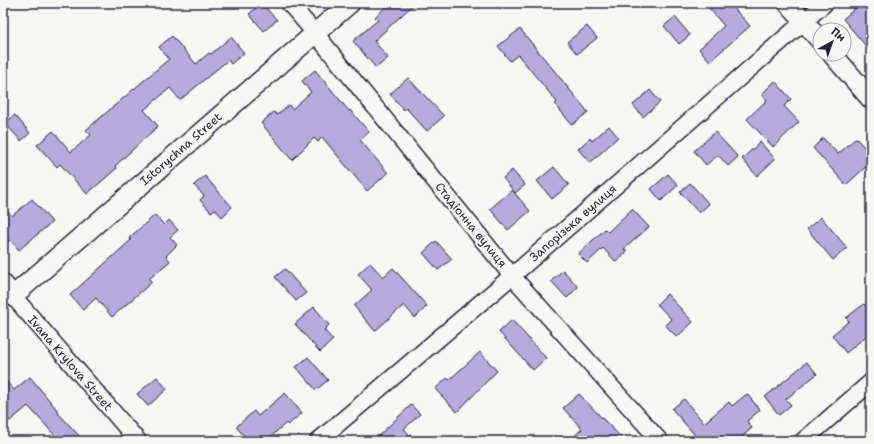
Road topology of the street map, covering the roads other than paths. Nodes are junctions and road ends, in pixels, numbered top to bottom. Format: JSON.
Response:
{"nodes":[{"id":1,"x":289,"y":3,"type":"edge"},
{"id":2,"x":350,"y":3,"type":"edge"},
{"id":3,"x":788,"y":3,"type":"edge"},
{"id":4,"x":825,"y":3,"type":"edge"},
{"id":5,"x":804,"y":21,"type":"junction"},
{"id":6,"x":812,"y":30,"type":"edge"},
{"id":7,"x":315,"y":33,"type":"junction"},
{"id":8,"x":839,"y":62,"type":"edge"},
{"id":9,"x":871,"y":99,"type":"edge"},
{"id":10,"x":512,"y":276,"type":"junction"},
{"id":11,"x":8,"y":290,"type":"edge"},
{"id":12,"x":871,"y":382,"type":"edge"},
{"id":13,"x":138,"y":441,"type":"edge"},
{"id":14,"x":318,"y":441,"type":"edge"},
{"id":15,"x":660,"y":441,"type":"edge"},
{"id":16,"x":803,"y":441,"type":"edge"}],
"edges":[{"from":1,"to":7,"type":"street","name":"Стадіонна вулиця"},
{"from":2,"to":7,"type":"street","name":"Istorychna Street"},
{"from":3,"to":5,"type":"street"},
{"from":4,"to":5,"type":"street","name":"Запорізька вулиця"},
{"from":5,"to":6,"type":"street"},
{"from":5,"to":10,"type":"street","name":"Запорізька вулиця"},
{"from":7,"to":10,"type":"street","name":"Стадіонна вулиця"},
{"from":7,"to":11,"type":"street","name":"Istorychna Street"},
{"from":8,"to":9,"type":"street"},
{"from":10,"to":14,"type":"street","name":"Запорізька вулиця"},
{"from":10,"to":15,"type":"street","name":"Стадіонна вулиця"},
{"from":11,"to":13,"type":"street","name":"Ivana Krylova Street"},
{"from":12,"to":16,"type":"street"}]}
